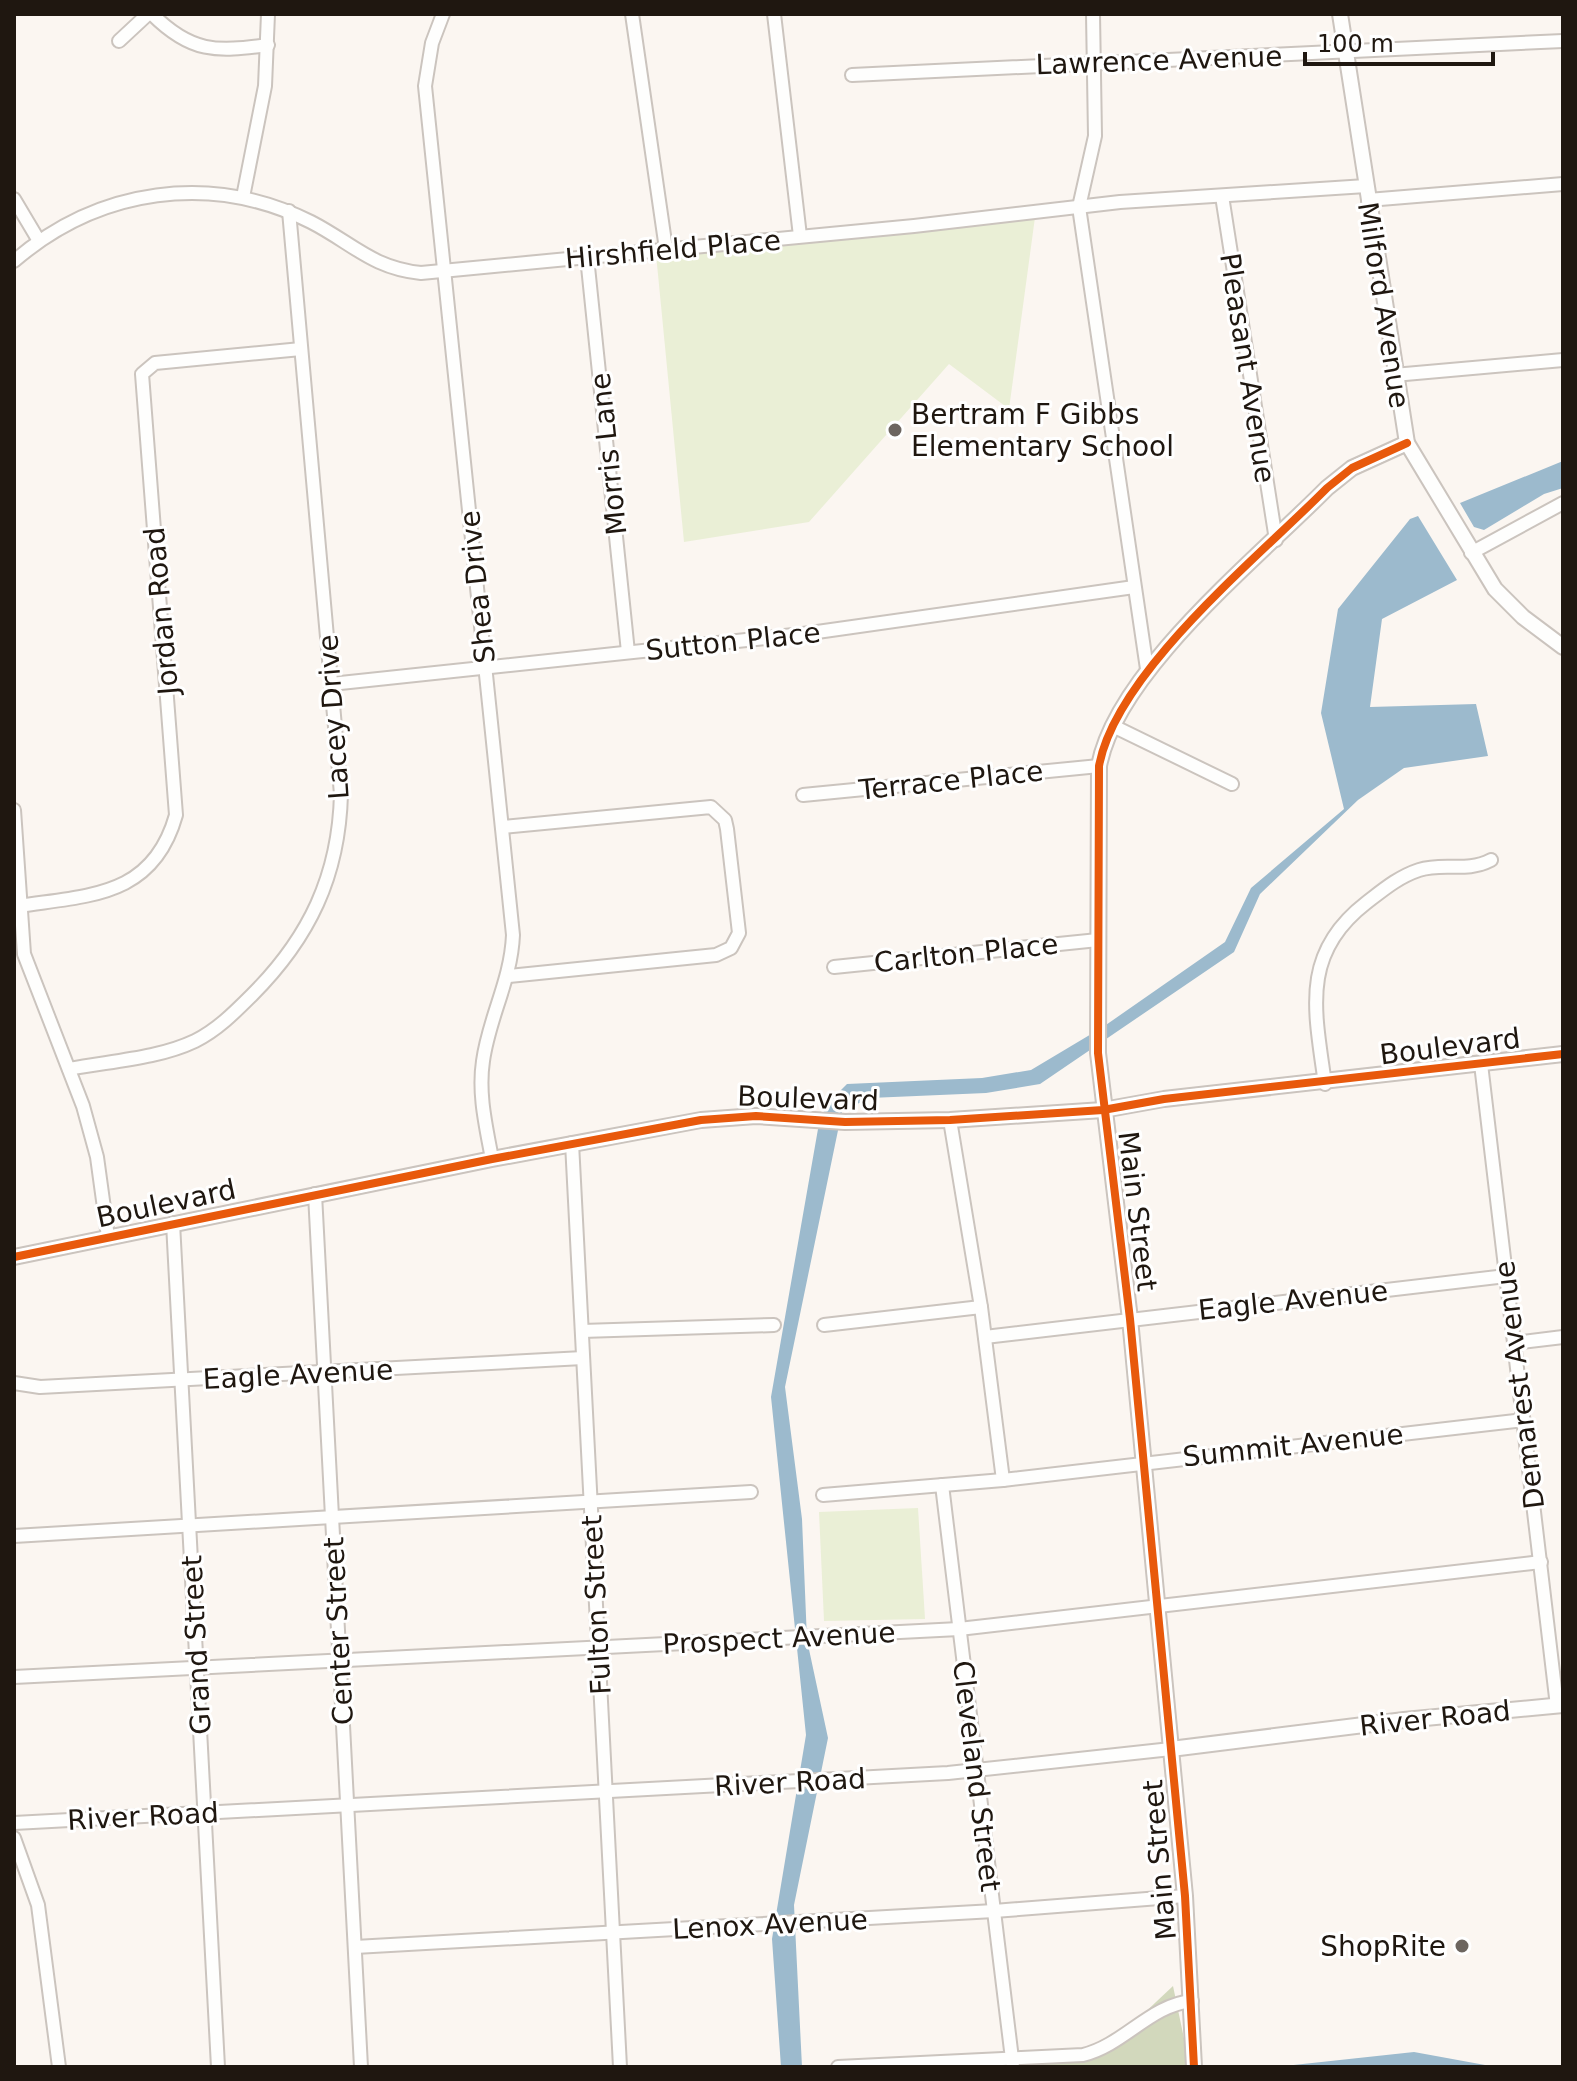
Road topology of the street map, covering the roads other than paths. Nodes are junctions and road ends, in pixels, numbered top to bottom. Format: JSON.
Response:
{"nodes":[{"id":1,"x":150,"y":14,"type":"edge"},
{"id":2,"x":268,"y":14,"type":"edge"},
{"id":3,"x":443,"y":14,"type":"edge"},
{"id":4,"x":632,"y":14,"type":"edge"},
{"id":5,"x":774,"y":14,"type":"edge"},
{"id":6,"x":1093,"y":14,"type":"edge"},
{"id":7,"x":1340,"y":14,"type":"edge"},
{"id":8,"x":119,"y":41,"type":"dead end"},
{"id":9,"x":1563,"y":41,"type":"edge"},
{"id":10,"x":268,"y":45,"type":"junction"},
{"id":11,"x":1346,"y":53,"type":"junction"},
{"id":12,"x":1096,"y":61,"type":"junction"},
{"id":13,"x":852,"y":75,"type":"dead end"},
{"id":14,"x":1563,"y":184,"type":"edge"},
{"id":15,"x":1367,"y":193,"type":"junction"},
{"id":16,"x":1222,"y":196,"type":"junction"},
{"id":17,"x":243,"y":197,"type":"junction"},
{"id":18,"x":14,"y":199,"type":"edge"},
{"id":19,"x":1079,"y":207,"type":"junction"},
{"id":20,"x":289,"y":211,"type":"junction"},
{"id":21,"x":800,"y":236,"type":"junction"},
{"id":22,"x":39,"y":241,"type":"junction"},
{"id":23,"x":666,"y":249,"type":"junction"},
{"id":24,"x":587,"y":257,"type":"junction"},
{"id":25,"x":14,"y":261,"type":"edge"},
{"id":26,"x":445,"y":271,"type":"junction"},
{"id":27,"x":301,"y":349,"type":"junction"},
{"id":28,"x":1563,"y":360,"type":"edge"},
{"id":29,"x":1394,"y":375,"type":"junction"},
{"id":30,"x":1407,"y":443,"type":"junction"},
{"id":31,"x":1563,"y":503,"type":"edge"},
{"id":32,"x":1276,"y":540,"type":"junction"},
{"id":33,"x":1471,"y":553,"type":"junction"},
{"id":34,"x":1134,"y":587,"type":"junction"},
{"id":35,"x":1563,"y":647,"type":"edge"},
{"id":36,"x":628,"y":652,"type":"junction"},
{"id":37,"x":485,"y":667,"type":"junction"},
{"id":38,"x":1147,"y":669,"type":"junction"},
{"id":39,"x":331,"y":684,"type":"junction"},
{"id":40,"x":1113,"y":726,"type":"junction"},
{"id":41,"x":1099,"y":766,"type":"junction"},
{"id":42,"x":1232,"y":784,"type":"dead end"},
{"id":43,"x":803,"y":795,"type":"dead end"},
{"id":44,"x":14,"y":810,"type":"edge"},
{"id":45,"x":502,"y":827,"type":"junction"},
{"id":46,"x":1491,"y":860,"type":"dead end"},
{"id":47,"x":19,"y":906,"type":"junction"},
{"id":48,"x":1098,"y":940,"type":"junction"},
{"id":49,"x":834,"y":967,"type":"dead end"},
{"id":50,"x":509,"y":976,"type":"junction"},
{"id":51,"x":1563,"y":1054,"type":"edge"},
{"id":52,"x":1481,"y":1064,"type":"junction"},
{"id":53,"x":69,"y":1069,"type":"junction"},
{"id":54,"x":1325,"y":1084,"type":"junction"},
{"id":55,"x":1103,"y":1110,"type":"junction"},
{"id":56,"x":950,"y":1120,"type":"junction"},
{"id":57,"x":572,"y":1143,"type":"junction"},
{"id":58,"x":492,"y":1159,"type":"junction"},
{"id":59,"x":315,"y":1194,"type":"junction"},
{"id":60,"x":173,"y":1223,"type":"junction"},
{"id":61,"x":108,"y":1237,"type":"junction"},
{"id":62,"x":14,"y":1257,"type":"edge"},
{"id":63,"x":1506,"y":1276,"type":"junction"},
{"id":64,"x":981,"y":1307,"type":"junction"},
{"id":65,"x":1130,"y":1319,"type":"junction"},
{"id":66,"x":774,"y":1325,"type":"dead end"},
{"id":67,"x":824,"y":1325,"type":"dead end"},
{"id":68,"x":582,"y":1331,"type":"junction"},
{"id":69,"x":985,"y":1337,"type":"junction"},
{"id":70,"x":1563,"y":1337,"type":"edge"},
{"id":71,"x":1514,"y":1343,"type":"junction"},
{"id":72,"x":583,"y":1358,"type":"junction"},
{"id":73,"x":325,"y":1372,"type":"junction"},
{"id":74,"x":182,"y":1380,"type":"junction"},
{"id":75,"x":14,"y":1383,"type":"edge"},
{"id":76,"x":1524,"y":1420,"type":"junction"},
{"id":77,"x":1143,"y":1462,"type":"junction"},
{"id":78,"x":1003,"y":1480,"type":"junction"},
{"id":79,"x":942,"y":1485,"type":"junction"},
{"id":80,"x":751,"y":1492,"type":"dead end"},
{"id":81,"x":823,"y":1495,"type":"dead end"},
{"id":82,"x":591,"y":1504,"type":"junction"},
{"id":83,"x":332,"y":1517,"type":"junction"},
{"id":84,"x":189,"y":1524,"type":"junction"},
{"id":85,"x":14,"y":1536,"type":"edge"},
{"id":86,"x":1541,"y":1562,"type":"junction"},
{"id":87,"x":1157,"y":1607,"type":"junction"},
{"id":88,"x":959,"y":1629,"type":"junction"},
{"id":89,"x":1549,"y":1630,"type":"junction"},
{"id":90,"x":1563,"y":1631,"type":"edge"},
{"id":91,"x":598,"y":1646,"type":"junction"},
{"id":92,"x":340,"y":1660,"type":"junction"},
{"id":93,"x":197,"y":1667,"type":"junction"},
{"id":94,"x":14,"y":1677,"type":"edge"},
{"id":95,"x":1560,"y":1705,"type":"edge"},
{"id":96,"x":1171,"y":1749,"type":"junction"},
{"id":97,"x":977,"y":1771,"type":"junction"},
{"id":98,"x":606,"y":1791,"type":"junction"},
{"id":99,"x":347,"y":1805,"type":"junction"},
{"id":100,"x":205,"y":1813,"type":"junction"},
{"id":101,"x":14,"y":1823,"type":"edge"},
{"id":102,"x":14,"y":1838,"type":"edge"},
{"id":103,"x":1185,"y":1896,"type":"junction"},
{"id":104,"x":994,"y":1911,"type":"junction"},
{"id":105,"x":613,"y":1932,"type":"junction"},
{"id":106,"x":355,"y":1947,"type":"junction"},
{"id":107,"x":1192,"y":2001,"type":"junction"},
{"id":108,"x":1012,"y":2063,"type":"edge"},
{"id":109,"x":59,"y":2067,"type":"edge"},
{"id":110,"x":218,"y":2067,"type":"edge"},
{"id":111,"x":361,"y":2067,"type":"edge"},
{"id":112,"x":620,"y":2067,"type":"edge"},
{"id":113,"x":838,"y":2067,"type":"edge"},
{"id":114,"x":1194,"y":2067,"type":"edge"}],
"edges":[{"from":1,"to":8,"type":"street"},
{"from":1,"to":10,"type":"street"},
{"from":2,"to":10,"type":"street"},
{"from":3,"to":26,"type":"street","name":"Shea Drive"},
{"from":4,"to":23,"type":"street"},
{"from":5,"to":21,"type":"street"},
{"from":6,"to":12,"type":"street"},
{"from":7,"to":11,"type":"street","name":"Milford Avenue"},
{"from":9,"to":11,"type":"street","name":"Lawrence Avenue"},
{"from":10,"to":17,"type":"street"},
{"from":11,"to":12,"type":"street","name":"Lawrence Avenue"},
{"from":11,"to":15,"type":"street","name":"Milford Avenue"},
{"from":12,"to":13,"type":"street","name":"Lawrence Avenue"},
{"from":12,"to":19,"type":"street"},
{"from":14,"to":15,"type":"street","name":"Hirshfield Place"},
{"from":15,"to":16,"type":"street","name":"Hirshfield Place"},
{"from":15,"to":29,"type":"street","name":"Milford Avenue"},
{"from":16,"to":19,"type":"street","name":"Hirshfield Place"},
{"from":16,"to":32,"type":"street","name":"Pleasant Avenue"},
{"from":17,"to":20,"type":"street","name":"Hirshfield Place"},
{"from":17,"to":22,"type":"street","name":"Hirshfield Place"},
{"from":18,"to":22,"type":"street"},
{"from":19,"to":21,"type":"street","name":"Hirshfield Place"},
{"from":19,"to":34,"type":"street"},
{"from":20,"to":26,"type":"street","name":"Hirshfield Place"},
{"from":20,"to":27,"type":"street","name":"Lacey Drive"},
{"from":21,"to":23,"type":"street","name":"Hirshfield Place"},
{"from":22,"to":25,"type":"street","name":"Hirshfield Place"},
{"from":23,"to":24,"type":"street","name":"Hirshfield Place"},
{"from":24,"to":26,"type":"street","name":"Hirshfield Place"},
{"from":24,"to":36,"type":"street","name":"Morris Lane"},
{"from":26,"to":37,"type":"street","name":"Shea Drive"},
{"from":27,"to":39,"type":"street","name":"Lacey Drive"},
{"from":27,"to":47,"type":"street","name":"Jordan Road"},
{"from":28,"to":29,"type":"street"},
{"from":29,"to":30,"type":"street","name":"Milford Avenue"},
{"from":30,"to":32,"type":"street","name":"Main Street"},
{"from":30,"to":33,"type":"street","name":"Milford Avenue"},
{"from":31,"to":33,"type":"street"},
{"from":32,"to":38,"type":"street","name":"Main Street"},
{"from":33,"to":35,"type":"street","name":"Milford Avenue"},
{"from":34,"to":36,"type":"street","name":"Sutton Place"},
{"from":34,"to":38,"type":"street"},
{"from":36,"to":37,"type":"street","name":"Sutton Place"},
{"from":37,"to":39,"type":"street","name":"Sutton Place"},
{"from":37,"to":45,"type":"street","name":"Shea Drive"},
{"from":38,"to":40,"type":"street","name":"Main Street"},
{"from":39,"to":53,"type":"street","name":"Lacey Drive"},
{"from":40,"to":41,"type":"street","name":"Main Street"},
{"from":40,"to":42,"type":"street"},
{"from":41,"to":43,"type":"street","name":"Terrace Place"},
{"from":41,"to":48,"type":"street","name":"Main Street"},
{"from":44,"to":47,"type":"street"},
{"from":45,"to":50,"type":"street","name":"Shea Drive"},
{"from":45,"to":50,"type":"street"},
{"from":46,"to":54,"type":"street"},
{"from":47,"to":53,"type":"street"},
{"from":48,"to":49,"type":"street","name":"Carlton Place"},
{"from":48,"to":55,"type":"street","name":"Main Street"},
{"from":50,"to":58,"type":"street","name":"Shea Drive"},
{"from":51,"to":52,"type":"street","name":"Boulevard"},
{"from":52,"to":54,"type":"street","name":"Boulevard"},
{"from":52,"to":63,"type":"street","name":"Demarest Avenue"},
{"from":53,"to":61,"type":"street"},
{"from":54,"to":55,"type":"street","name":"Boulevard"},
{"from":55,"to":56,"type":"street","name":"Boulevard"},
{"from":55,"to":65,"type":"street","name":"Main Street"},
{"from":56,"to":57,"type":"street","name":"Boulevard"},
{"from":56,"to":64,"type":"street"},
{"from":57,"to":58,"type":"street","name":"Boulevard"},
{"from":57,"to":68,"type":"street","name":"Fulton Street"},
{"from":58,"to":59,"type":"street","name":"Boulevard"},
{"from":59,"to":60,"type":"street","name":"Boulevard"},
{"from":59,"to":73,"type":"street","name":"Center Street"},
{"from":60,"to":61,"type":"street","name":"Boulevard"},
{"from":60,"to":74,"type":"street","name":"Grand Street"},
{"from":61,"to":62,"type":"street","name":"Boulevard"},
{"from":63,"to":65,"type":"street","name":"Eagle Avenue"},
{"from":63,"to":71,"type":"street","name":"Demarest Avenue"},
{"from":64,"to":67,"type":"street"},
{"from":64,"to":69,"type":"street"},
{"from":65,"to":69,"type":"street","name":"Eagle Avenue"},
{"from":65,"to":77,"type":"street","name":"Main Street"},
{"from":66,"to":68,"type":"street"},
{"from":68,"to":72,"type":"street","name":"Fulton Street"},
{"from":69,"to":78,"type":"street"},
{"from":70,"to":71,"type":"street"},
{"from":71,"to":76,"type":"street","name":"Demarest Avenue"},
{"from":72,"to":73,"type":"street","name":"Eagle Avenue"},
{"from":72,"to":82,"type":"street","name":"Fulton Street"},
{"from":73,"to":74,"type":"street","name":"Eagle Avenue"},
{"from":73,"to":83,"type":"street","name":"Center Street"},
{"from":74,"to":75,"type":"street","name":"Eagle Avenue"},
{"from":74,"to":84,"type":"street","name":"Grand Street"},
{"from":76,"to":77,"type":"street","name":"Summit Avenue"},
{"from":76,"to":86,"type":"street","name":"Demarest Avenue"},
{"from":77,"to":78,"type":"street","name":"Summit Avenue"},
{"from":77,"to":87,"type":"street","name":"Main Street"},
{"from":78,"to":79,"type":"street","name":"Summit Avenue"},
{"from":79,"to":81,"type":"street","name":"Summit Avenue"},
{"from":79,"to":88,"type":"street","name":"Cleveland Street"},
{"from":80,"to":82,"type":"street"},
{"from":82,"to":83,"type":"street"},
{"from":82,"to":91,"type":"street","name":"Fulton Street"},
{"from":83,"to":84,"type":"street"},
{"from":83,"to":92,"type":"street","name":"Center Street"},
{"from":84,"to":85,"type":"street"},
{"from":84,"to":93,"type":"street","name":"Grand Street"},
{"from":86,"to":87,"type":"street","name":"Prospect Avenue"},
{"from":86,"to":89,"type":"street","name":"Demarest Avenue"},
{"from":87,"to":88,"type":"street","name":"Prospect Avenue"},
{"from":87,"to":96,"type":"street","name":"Main Street"},
{"from":88,"to":91,"type":"street","name":"Prospect Avenue"},
{"from":88,"to":97,"type":"street","name":"Cleveland Street"},
{"from":89,"to":90,"type":"street"},
{"from":89,"to":95,"type":"street","name":"Demarest Avenue"},
{"from":91,"to":92,"type":"street","name":"Prospect Avenue"},
{"from":91,"to":98,"type":"street","name":"Fulton Street"},
{"from":92,"to":93,"type":"street","name":"Prospect Avenue"},
{"from":92,"to":99,"type":"street","name":"Center Street"},
{"from":93,"to":94,"type":"street","name":"Prospect Avenue"},
{"from":93,"to":100,"type":"street","name":"Grand Street"},
{"from":95,"to":96,"type":"street","name":"River Road"},
{"from":96,"to":97,"type":"street","name":"River Road"},
{"from":96,"to":103,"type":"street","name":"Main Street"},
{"from":97,"to":98,"type":"street","name":"River Road"},
{"from":97,"to":104,"type":"street","name":"Cleveland Street"},
{"from":98,"to":99,"type":"street","name":"River Road"},
{"from":98,"to":105,"type":"street","name":"Fulton Street"},
{"from":99,"to":100,"type":"street","name":"River Road"},
{"from":99,"to":106,"type":"street","name":"Center Street"},
{"from":100,"to":101,"type":"street","name":"River Road"},
{"from":100,"to":110,"type":"street","name":"Grand Street"},
{"from":102,"to":109,"type":"street"},
{"from":103,"to":104,"type":"street","name":"Lenox Avenue"},
{"from":103,"to":107,"type":"street","name":"Main Street"},
{"from":104,"to":105,"type":"street","name":"Lenox Avenue"},
{"from":104,"to":108,"type":"street","name":"Cleveland Street"},
{"from":105,"to":106,"type":"street","name":"Lenox Avenue"},
{"from":105,"to":112,"type":"street","name":"Fulton Street"},
{"from":106,"to":111,"type":"street","name":"Center Street"},
{"from":107,"to":108,"type":"street"},
{"from":107,"to":114,"type":"street","name":"Main Street"},
{"from":108,"to":113,"type":"street"}]}
